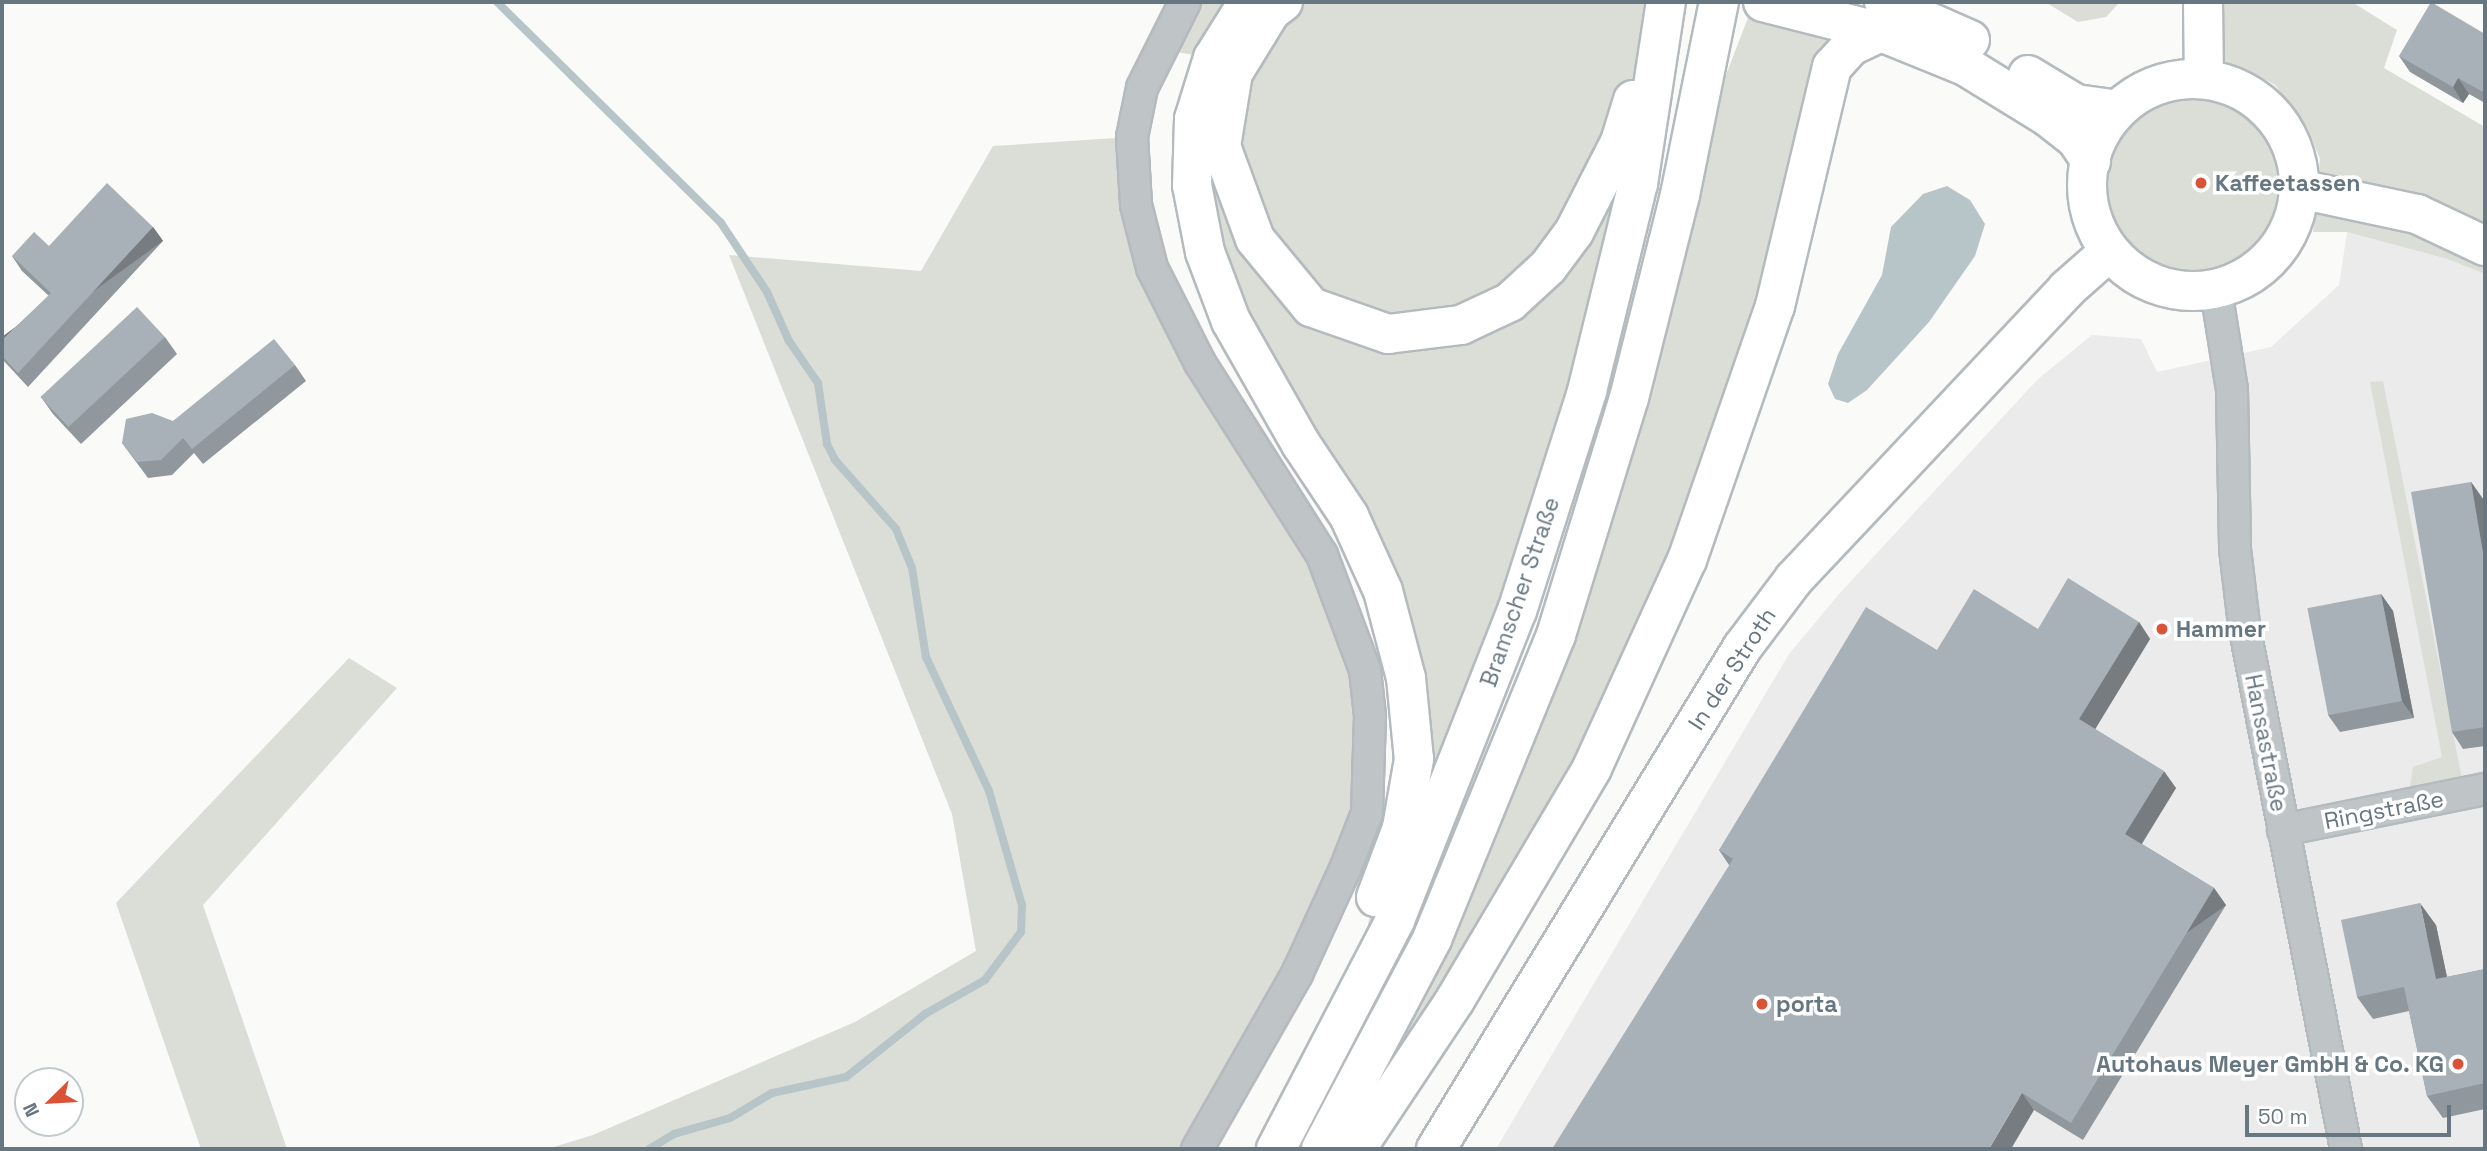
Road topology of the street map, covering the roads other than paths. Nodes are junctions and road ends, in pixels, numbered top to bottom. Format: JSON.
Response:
{"nodes":[{"id":1,"x":1185,"y":2,"type":"edge"},
{"id":2,"x":1248,"y":2,"type":"edge"},
{"id":3,"x":1283,"y":2,"type":"edge"},
{"id":4,"x":1666,"y":2,"type":"edge"},
{"id":5,"x":1719,"y":2,"type":"edge"},
{"id":6,"x":2203,"y":2,"type":"edge"},
{"id":7,"x":1794,"y":6,"type":"edge"},
{"id":8,"x":1882,"y":17,"type":"edge"},
{"id":9,"x":2204,"y":79,"type":"junction"},
{"id":10,"x":2118,"y":110,"type":"junction"},
{"id":11,"x":2091,"y":161,"type":"junction"},
{"id":12,"x":2299,"y":189,"type":"junction"},
{"id":13,"x":2485,"y":246,"type":"edge"},
{"id":14,"x":2110,"y":251,"type":"junction"},
{"id":15,"x":2216,"y":290,"type":"junction"},
{"id":16,"x":2485,"y":789,"type":"edge"},
{"id":17,"x":2283,"y":830,"type":"junction"},
{"id":18,"x":1353,"y":1003,"type":"junction"},
{"id":19,"x":1197,"y":1149,"type":"edge"},
{"id":20,"x":1276,"y":1149,"type":"edge"},
{"id":21,"x":1321,"y":1149,"type":"edge"},
{"id":22,"x":1356,"y":1149,"type":"edge"},
{"id":23,"x":1436,"y":1149,"type":"edge"},
{"id":24,"x":2346,"y":1149,"type":"edge"}],
"edges":[{"from":1,"to":19,"type":"street"},
{"from":2,"to":18,"type":"main road"},
{"from":3,"to":4,"type":"main road"},
{"from":4,"to":18,"type":"main road","name":"Bramscher Straße"},
{"from":5,"to":21,"type":"main road"},
{"from":6,"to":9,"type":"main road"},
{"from":7,"to":8,"type":"main road"},
{"from":8,"to":10,"type":"main road"},
{"from":8,"to":11,"type":"main road"},
{"from":8,"to":22,"type":"main road"},
{"from":9,"to":10,"type":"main road"},
{"from":9,"to":12,"type":"main road"},
{"from":10,"to":11,"type":"main road"},
{"from":11,"to":14,"type":"main road"},
{"from":12,"to":13,"type":"main road"},
{"from":12,"to":15,"type":"main road"},
{"from":14,"to":15,"type":"main road"},
{"from":14,"to":23,"type":"main road","name":"In der Stroth"},
{"from":15,"to":17,"type":"street","name":"Hansastraße"},
{"from":16,"to":17,"type":"street","name":"Ringstraße"},
{"from":17,"to":24,"type":"street","name":"Hansastraße"},
{"from":18,"to":20,"type":"main road","name":"Bramscher Straße"}]}
